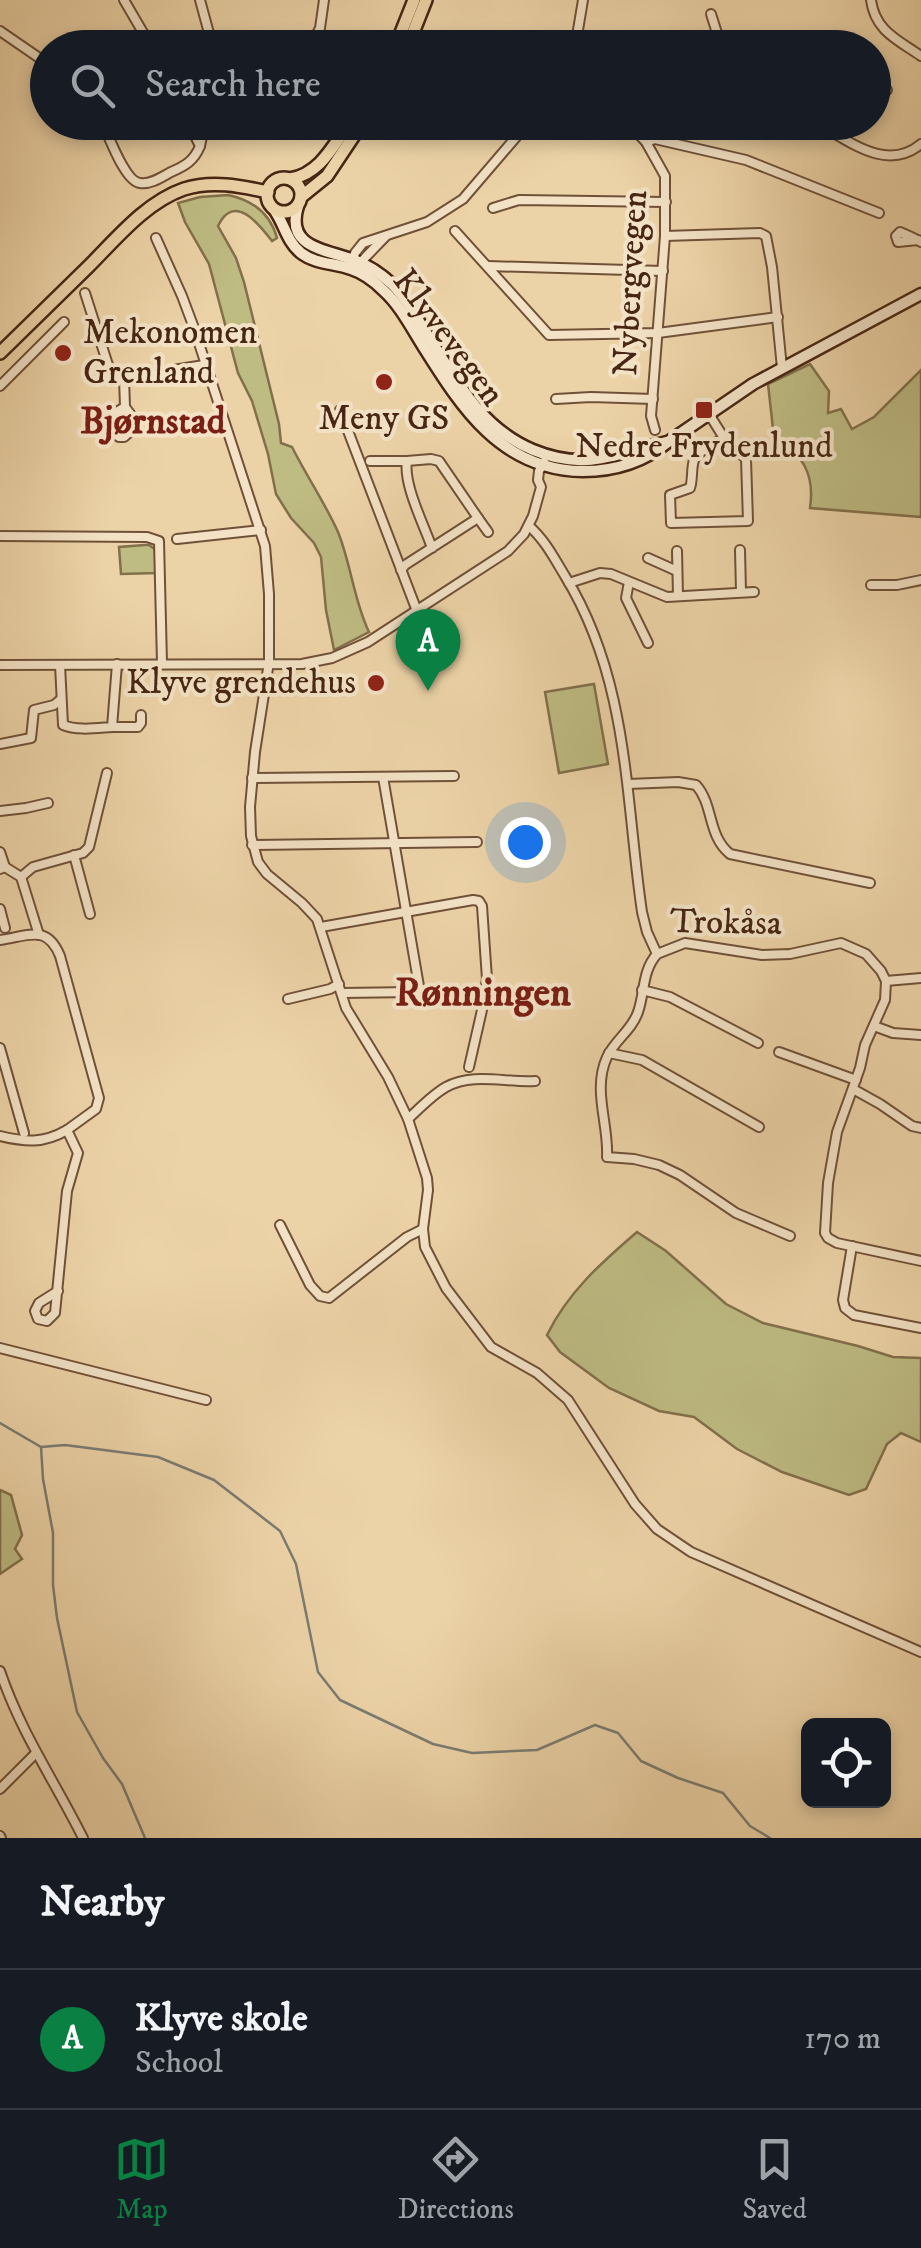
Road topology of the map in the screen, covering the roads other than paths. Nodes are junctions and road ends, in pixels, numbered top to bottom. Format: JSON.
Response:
{"nodes":[{"id":1,"x":124,"y":0,"type":"edge"},
{"id":2,"x":200,"y":0,"type":"edge"},
{"id":3,"x":324,"y":0,"type":"edge"},
{"id":4,"x":414,"y":0,"type":"edge"},
{"id":5,"x":426,"y":0,"type":"edge"},
{"id":6,"x":583,"y":0,"type":"edge"},
{"id":7,"x":872,"y":0,"type":"edge"},
{"id":8,"x":711,"y":14,"type":"dead end"},
{"id":9,"x":142,"y":30,"type":"edge"},
{"id":10,"x":208,"y":30,"type":"edge"},
{"id":11,"x":319,"y":30,"type":"edge"},
{"id":12,"x":402,"y":30,"type":"edge"},
{"id":13,"x":414,"y":30,"type":"edge"},
{"id":14,"x":578,"y":30,"type":"edge"},
{"id":15,"x":716,"y":30,"type":"edge"},
{"id":16,"x":884,"y":30,"type":"edge"},
{"id":17,"x":0,"y":31,"type":"edge"},
{"id":18,"x":891,"y":35,"type":"edge"},
{"id":19,"x":30,"y":52,"type":"edge"},
{"id":20,"x":921,"y":56,"type":"edge"},
{"id":21,"x":111,"y":140,"type":"edge"},
{"id":22,"x":197,"y":140,"type":"edge"},
{"id":23,"x":201,"y":140,"type":"edge"},
{"id":24,"x":336,"y":140,"type":"edge"},
{"id":25,"x":351,"y":140,"type":"edge"},
{"id":26,"x":514,"y":140,"type":"edge"},
{"id":27,"x":652,"y":140,"type":"edge"},
{"id":28,"x":659,"y":140,"type":"edge"},
{"id":29,"x":850,"y":140,"type":"edge"},
{"id":30,"x":646,"y":142,"type":"joint"},
{"id":31,"x":921,"y":144,"type":"edge"},
{"id":32,"x":200,"y":146,"type":"junction"},
{"id":33,"x":289,"y":179,"type":"junction"},
{"id":34,"x":268,"y":192,"type":"junction"},
{"id":35,"x":299,"y":202,"type":"junction"},
{"id":36,"x":666,"y":202,"type":"junction"},
{"id":37,"x":273,"y":208,"type":"junction"},
{"id":38,"x":494,"y":208,"type":"dead end"},
{"id":39,"x":879,"y":212,"type":"dead end"},
{"id":40,"x":455,"y":231,"type":"dead end"},
{"id":41,"x":665,"y":236,"type":"junction"},
{"id":42,"x":156,"y":238,"type":"dead end"},
{"id":43,"x":355,"y":264,"type":"junction"},
{"id":44,"x":488,"y":266,"type":"junction"},
{"id":45,"x":663,"y":270,"type":"junction"},
{"id":46,"x":85,"y":293,"type":"dead end"},
{"id":47,"x":921,"y":294,"type":"edge"},
{"id":48,"x":778,"y":317,"type":"junction"},
{"id":49,"x":64,"y":322,"type":"dead end"},
{"id":50,"x":658,"y":334,"type":"junction"},
{"id":51,"x":0,"y":353,"type":"edge"},
{"id":52,"x":204,"y":365,"type":"junction"},
{"id":53,"x":782,"y":368,"type":"junction"},
{"id":54,"x":124,"y":378,"type":"junction"},
{"id":55,"x":0,"y":386,"type":"edge"},
{"id":56,"x":556,"y":399,"type":"dead end"},
{"id":57,"x":653,"y":399,"type":"junction"},
{"id":58,"x":125,"y":407,"type":"dead end"},
{"id":59,"x":340,"y":410,"type":"dead end"},
{"id":60,"x":709,"y":414,"type":"junction"},
{"id":61,"x":656,"y":430,"type":"dead end"},
{"id":62,"x":724,"y":438,"type":"junction"},
{"id":63,"x":370,"y":461,"type":"dead end"},
{"id":64,"x":407,"y":461,"type":"junction"},
{"id":65,"x":548,"y":462,"type":"junction"},
{"id":66,"x":478,"y":518,"type":"junction"},
{"id":67,"x":529,"y":526,"type":"junction"},
{"id":68,"x":261,"y":530,"type":"junction"},
{"id":69,"x":488,"y":532,"type":"dead end"},
{"id":70,"x":0,"y":536,"type":"edge"},
{"id":71,"x":177,"y":539,"type":"dead end"},
{"id":72,"x":432,"y":548,"type":"junction"},
{"id":73,"x":740,"y":550,"type":"dead end"},
{"id":74,"x":677,"y":551,"type":"dead end"},
{"id":75,"x":648,"y":558,"type":"dead end"},
{"id":76,"x":401,"y":570,"type":"junction"},
{"id":77,"x":677,"y":571,"type":"junction"},
{"id":78,"x":921,"y":580,"type":"edge"},
{"id":79,"x":630,"y":582,"type":"junction"},
{"id":80,"x":570,"y":583,"type":"junction"},
{"id":81,"x":871,"y":584,"type":"dead end"},
{"id":82,"x":741,"y":592,"type":"junction"},
{"id":83,"x":754,"y":592,"type":"dead end"},
{"id":84,"x":678,"y":596,"type":"junction"},
{"id":85,"x":417,"y":611,"type":"junction"},
{"id":86,"x":648,"y":643,"type":"dead end"},
{"id":87,"x":269,"y":662,"type":"junction"},
{"id":88,"x":162,"y":663,"type":"junction"},
{"id":89,"x":117,"y":664,"type":"junction"},
{"id":90,"x":0,"y":665,"type":"edge"},
{"id":91,"x":60,"y":665,"type":"junction"},
{"id":92,"x":60,"y":700,"type":"junction"},
{"id":93,"x":142,"y":714,"type":"dead end"},
{"id":94,"x":112,"y":727,"type":"junction"},
{"id":95,"x":0,"y":744,"type":"edge"},
{"id":96,"x":107,"y":772,"type":"dead end"},
{"id":97,"x":454,"y":776,"type":"dead end"},
{"id":98,"x":382,"y":777,"type":"junction"},
{"id":99,"x":252,"y":778,"type":"junction"},
{"id":100,"x":628,"y":784,"type":"junction"},
{"id":101,"x":48,"y":803,"type":"dead end"},
{"id":102,"x":0,"y":811,"type":"edge"},
{"id":103,"x":477,"y":842,"type":"dead end"},
{"id":104,"x":394,"y":843,"type":"junction"},
{"id":105,"x":252,"y":845,"type":"junction"},
{"id":106,"x":0,"y":852,"type":"edge"},
{"id":107,"x":74,"y":855,"type":"junction"},
{"id":108,"x":3,"y":868,"type":"edge"},
{"id":109,"x":21,"y":876,"type":"junction"},
{"id":110,"x":870,"y":884,"type":"dead end"},
{"id":111,"x":0,"y":909,"type":"edge"},
{"id":112,"x":406,"y":911,"type":"junction"},
{"id":113,"x":90,"y":914,"type":"dead end"},
{"id":114,"x":321,"y":926,"type":"junction"},
{"id":115,"x":5,"y":928,"type":"dead end"},
{"id":116,"x":39,"y":935,"type":"junction"},
{"id":117,"x":0,"y":940,"type":"edge"},
{"id":118,"x":657,"y":954,"type":"junction"},
{"id":119,"x":921,"y":978,"type":"edge"},
{"id":120,"x":886,"y":981,"type":"junction"},
{"id":121,"x":340,"y":989,"type":"junction"},
{"id":122,"x":642,"y":990,"type":"junction"},
{"id":123,"x":420,"y":992,"type":"junction"},
{"id":124,"x":486,"y":992,"type":"junction"},
{"id":125,"x":288,"y":999,"type":"dead end"},
{"id":126,"x":874,"y":1026,"type":"junction"},
{"id":127,"x":921,"y":1035,"type":"edge"},
{"id":128,"x":758,"y":1043,"type":"dead end"},
{"id":129,"x":0,"y":1048,"type":"edge"},
{"id":130,"x":779,"y":1052,"type":"dead end"},
{"id":131,"x":609,"y":1053,"type":"junction"},
{"id":132,"x":469,"y":1067,"type":"dead end"},
{"id":133,"x":535,"y":1081,"type":"dead end"},
{"id":134,"x":854,"y":1085,"type":"junction"},
{"id":135,"x":408,"y":1119,"type":"junction"},
{"id":136,"x":759,"y":1128,"type":"dead end"},
{"id":137,"x":921,"y":1128,"type":"edge"},
{"id":138,"x":66,"y":1130,"type":"junction"},
{"id":139,"x":24,"y":1133,"type":"dead end"},
{"id":140,"x":0,"y":1136,"type":"edge"},
{"id":141,"x":280,"y":1225,"type":"dead end"},
{"id":142,"x":423,"y":1229,"type":"junction"},
{"id":143,"x":790,"y":1236,"type":"dead end"},
{"id":144,"x":852,"y":1246,"type":"junction"},
{"id":145,"x":921,"y":1261,"type":"edge"},
{"id":146,"x":58,"y":1291,"type":"dead end"},
{"id":147,"x":921,"y":1328,"type":"edge"},
{"id":148,"x":0,"y":1348,"type":"edge"},
{"id":149,"x":206,"y":1400,"type":"dead end"},
{"id":150,"x":921,"y":1652,"type":"edge"},
{"id":151,"x":0,"y":1671,"type":"edge"},
{"id":152,"x":36,"y":1753,"type":"junction"},
{"id":153,"x":0,"y":1789,"type":"edge"},
{"id":154,"x":84,"y":1838,"type":"edge"}],
"edges":[{"from":1,"to":9,"type":"street"},
{"from":2,"to":10,"type":"street"},
{"from":3,"to":11,"type":"street"},
{"from":4,"to":12,"type":"highway"},
{"from":5,"to":13,"type":"highway"},
{"from":6,"to":14,"type":"street"},
{"from":7,"to":16,"type":"street"},
{"from":8,"to":15,"type":"street"},
{"from":17,"to":19,"type":"street"},
{"from":18,"to":20,"type":"street"},
{"from":21,"to":32,"type":"street"},
{"from":22,"to":32,"type":"street"},
{"from":23,"to":32,"type":"street"},
{"from":24,"to":33,"type":"highway"},
{"from":25,"to":35,"type":"highway"},
{"from":26,"to":43,"type":"street"},
{"from":27,"to":30,"type":"street"},
{"from":28,"to":39,"type":"street"},
{"from":29,"to":31,"type":"street"},
{"from":30,"to":36,"type":"street","name":"Nybergvegen"},
{"from":33,"to":34,"type":"highway"},
{"from":33,"to":35,"type":"highway"},
{"from":34,"to":37,"type":"highway"},
{"from":34,"to":51,"type":"highway"},
{"from":35,"to":37,"type":"highway"},
{"from":35,"to":43,"type":"main road","name":"Klyvevegen"},
{"from":36,"to":38,"type":"street"},
{"from":36,"to":41,"type":"street","name":"Nybergvegen"},
{"from":37,"to":43,"type":"main road","name":"Klyvevegen"},
{"from":40,"to":44,"type":"street"},
{"from":41,"to":45,"type":"street","name":"Nybergvegen"},
{"from":41,"to":48,"type":"street"},
{"from":42,"to":52,"type":"street"},
{"from":43,"to":65,"type":"main road","name":"Klyvevegen"},
{"from":44,"to":45,"type":"street"},
{"from":44,"to":50,"type":"street"},
{"from":45,"to":50,"type":"street","name":"Nybergvegen"},
{"from":46,"to":54,"type":"street"},
{"from":47,"to":53,"type":"main road","name":"Klyvevegen"},
{"from":48,"to":50,"type":"street"},
{"from":48,"to":53,"type":"street"},
{"from":49,"to":55,"type":"street"},
{"from":50,"to":57,"type":"street","name":"Nybergvegen"},
{"from":52,"to":54,"type":"street"},
{"from":52,"to":68,"type":"street"},
{"from":53,"to":60,"type":"main road","name":"Klyvevegen"},
{"from":54,"to":58,"type":"street"},
{"from":56,"to":57,"type":"street","name":"Nybergvegen"},
{"from":57,"to":61,"type":"street","name":"Nybergvegen"},
{"from":59,"to":76,"type":"street"},
{"from":60,"to":62,"type":"street"},
{"from":60,"to":65,"type":"main road","name":"Klyvevegen"},
{"from":62,"to":62,"type":"street"},
{"from":63,"to":64,"type":"street"},
{"from":64,"to":66,"type":"street"},
{"from":64,"to":72,"type":"street"},
{"from":65,"to":67,"type":"street"},
{"from":66,"to":69,"type":"street"},
{"from":66,"to":72,"type":"street"},
{"from":67,"to":80,"type":"street","name":"Trokåsa"},
{"from":67,"to":85,"type":"street"},
{"from":68,"to":71,"type":"street"},
{"from":68,"to":87,"type":"street"},
{"from":70,"to":88,"type":"street"},
{"from":72,"to":76,"type":"street"},
{"from":73,"to":82,"type":"street"},
{"from":74,"to":77,"type":"street"},
{"from":75,"to":77,"type":"street"},
{"from":76,"to":85,"type":"street"},
{"from":77,"to":84,"type":"street"},
{"from":78,"to":81,"type":"street"},
{"from":79,"to":80,"type":"street"},
{"from":79,"to":84,"type":"street"},
{"from":79,"to":86,"type":"street"},
{"from":80,"to":100,"type":"street","name":"Trokåsa"},
{"from":82,"to":83,"type":"street"},
{"from":82,"to":84,"type":"street"},
{"from":85,"to":87,"type":"street"},
{"from":87,"to":88,"type":"street"},
{"from":87,"to":99,"type":"street"},
{"from":88,"to":89,"type":"street"},
{"from":89,"to":91,"type":"street"},
{"from":89,"to":94,"type":"street"},
{"from":90,"to":91,"type":"street"},
{"from":91,"to":92,"type":"street"},
{"from":92,"to":94,"type":"street"},
{"from":92,"to":95,"type":"street"},
{"from":93,"to":94,"type":"street"},
{"from":96,"to":107,"type":"street"},
{"from":97,"to":98,"type":"street"},
{"from":98,"to":99,"type":"street"},
{"from":98,"to":104,"type":"street"},
{"from":99,"to":105,"type":"street"},
{"from":100,"to":110,"type":"street"},
{"from":100,"to":118,"type":"street","name":"Trokåsa"},
{"from":101,"to":102,"type":"street"},
{"from":103,"to":104,"type":"street"},
{"from":104,"to":105,"type":"street"},
{"from":104,"to":112,"type":"street"},
{"from":105,"to":114,"type":"street"},
{"from":106,"to":108,"type":"street"},
{"from":107,"to":109,"type":"street"},
{"from":107,"to":113,"type":"street"},
{"from":108,"to":109,"type":"street"},
{"from":109,"to":116,"type":"street"},
{"from":111,"to":115,"type":"street"},
{"from":112,"to":114,"type":"street"},
{"from":112,"to":123,"type":"street"},
{"from":112,"to":124,"type":"street"},
{"from":114,"to":121,"type":"street"},
{"from":116,"to":117,"type":"street"},
{"from":116,"to":138,"type":"street"},
{"from":118,"to":120,"type":"street","name":"Trokåsa"},
{"from":118,"to":122,"type":"street"},
{"from":119,"to":120,"type":"street"},
{"from":120,"to":126,"type":"street"},
{"from":121,"to":123,"type":"street"},
{"from":121,"to":125,"type":"street"},
{"from":121,"to":135,"type":"street"},
{"from":122,"to":128,"type":"street"},
{"from":122,"to":131,"type":"street"},
{"from":123,"to":124,"type":"street"},
{"from":124,"to":132,"type":"street"},
{"from":126,"to":127,"type":"street"},
{"from":126,"to":134,"type":"street"},
{"from":129,"to":139,"type":"street"},
{"from":130,"to":134,"type":"street"},
{"from":131,"to":136,"type":"street"},
{"from":131,"to":143,"type":"street"},
{"from":133,"to":135,"type":"street"},
{"from":134,"to":137,"type":"street"},
{"from":134,"to":144,"type":"street"},
{"from":135,"to":142,"type":"street"},
{"from":138,"to":140,"type":"street"},
{"from":138,"to":146,"type":"street"},
{"from":141,"to":142,"type":"street"},
{"from":142,"to":150,"type":"street"},
{"from":144,"to":145,"type":"street"},
{"from":144,"to":147,"type":"street"},
{"from":148,"to":149,"type":"street"},
{"from":151,"to":152,"type":"street"},
{"from":152,"to":153,"type":"street"},
{"from":152,"to":154,"type":"street"}]}
